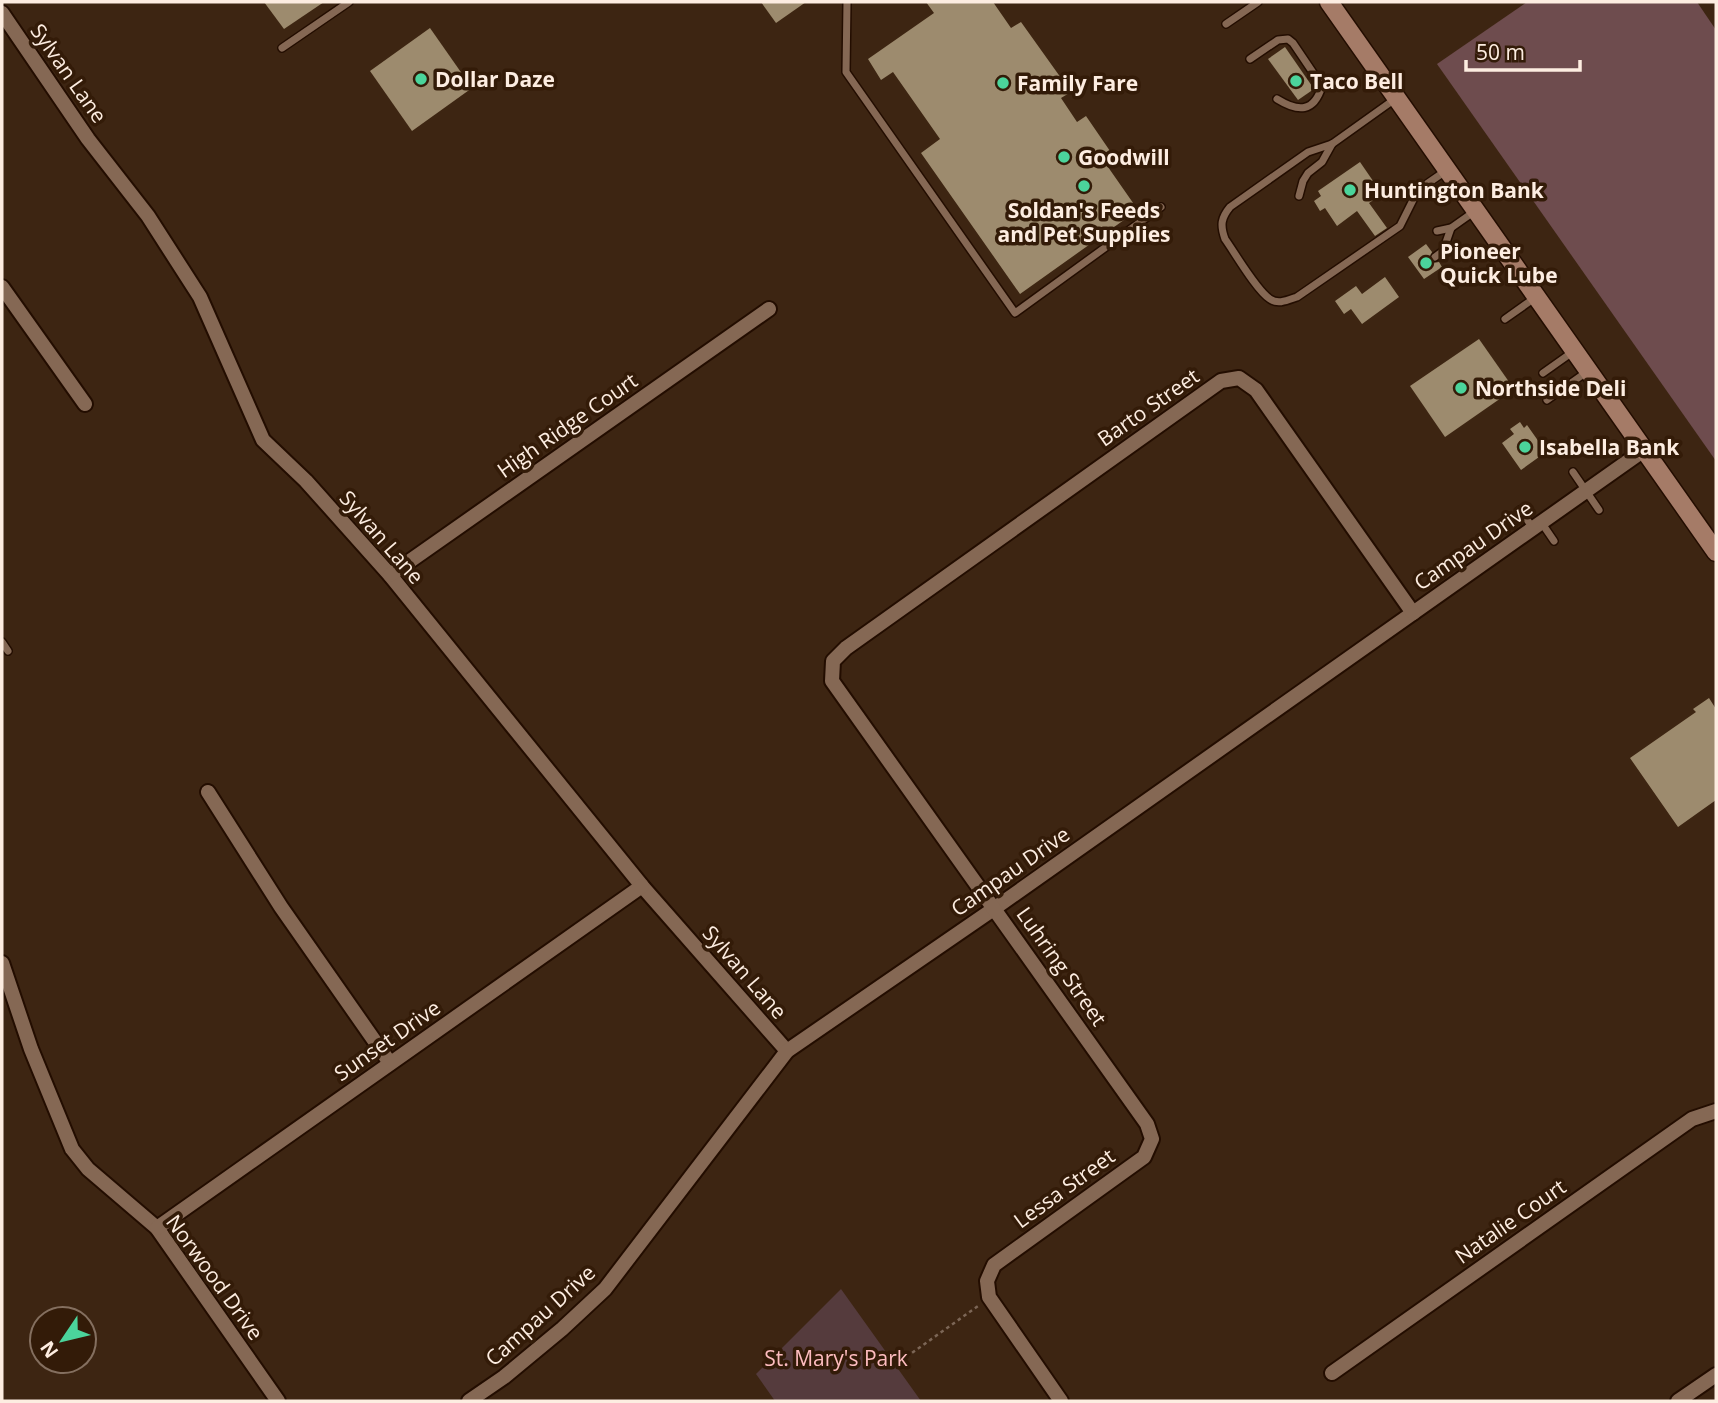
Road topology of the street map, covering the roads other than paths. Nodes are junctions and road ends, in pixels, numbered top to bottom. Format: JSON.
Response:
{"nodes":[{"id":1,"x":349,"y":2,"type":"edge"},
{"id":2,"x":847,"y":2,"type":"edge"},
{"id":3,"x":1258,"y":2,"type":"edge"},
{"id":4,"x":1329,"y":2,"type":"edge"},
{"id":5,"x":2,"y":13,"type":"edge"},
{"id":6,"x":1226,"y":24,"type":"dead end"},
{"id":7,"x":282,"y":48,"type":"dead end"},
{"id":8,"x":1250,"y":59,"type":"dead end"},
{"id":9,"x":1397,"y":98,"type":"junction"},
{"id":10,"x":1278,"y":99,"type":"dead end"},
{"id":11,"x":1332,"y":144,"type":"junction"},
{"id":12,"x":1448,"y":170,"type":"junction"},
{"id":13,"x":1299,"y":196,"type":"dead end"},
{"id":14,"x":1161,"y":207,"type":"dead end"},
{"id":15,"x":1476,"y":210,"type":"junction"},
{"id":16,"x":1451,"y":228,"type":"junction"},
{"id":17,"x":1437,"y":232,"type":"dead end"},
{"id":18,"x":1435,"y":257,"type":"dead end"},
{"id":19,"x":2,"y":287,"type":"edge"},
{"id":20,"x":1537,"y":297,"type":"junction"},
{"id":21,"x":769,"y":309,"type":"dead end"},
{"id":22,"x":1505,"y":319,"type":"dead end"},
{"id":23,"x":1574,"y":351,"type":"junction"},
{"id":24,"x":1589,"y":371,"type":"junction"},
{"id":25,"x":1543,"y":373,"type":"dead end"},
{"id":26,"x":1547,"y":400,"type":"dead end"},
{"id":27,"x":85,"y":404,"type":"dead end"},
{"id":28,"x":1644,"y":450,"type":"junction"},
{"id":29,"x":1573,"y":472,"type":"dead end"},
{"id":30,"x":1586,"y":491,"type":"junction"},
{"id":31,"x":1520,"y":510,"type":"dead end"},
{"id":32,"x":1599,"y":510,"type":"dead end"},
{"id":33,"x":1537,"y":525,"type":"junction"},
{"id":34,"x":1555,"y":541,"type":"dead end"},
{"id":35,"x":1716,"y":552,"type":"edge"},
{"id":36,"x":390,"y":575,"type":"junction"},
{"id":37,"x":1413,"y":613,"type":"junction"},
{"id":38,"x":2,"y":642,"type":"edge"},
{"id":39,"x":846,"y":648,"type":"joint"},
{"id":40,"x":8,"y":651,"type":"dead end"},
{"id":41,"x":208,"y":792,"type":"dead end"},
{"id":42,"x":642,"y":886,"type":"junction"},
{"id":43,"x":995,"y":908,"type":"junction"},
{"id":44,"x":2,"y":962,"type":"edge"},
{"id":45,"x":787,"y":1051,"type":"junction"},
{"id":46,"x":390,"y":1063,"type":"junction"},
{"id":47,"x":1716,"y":1111,"type":"edge"},
{"id":48,"x":1152,"y":1139,"type":"joint"},
{"id":49,"x":157,"y":1228,"type":"junction"},
{"id":50,"x":1332,"y":1373,"type":"dead end"},
{"id":51,"x":1716,"y":1375,"type":"edge"},
{"id":52,"x":278,"y":1401,"type":"edge"},
{"id":53,"x":469,"y":1401,"type":"edge"},
{"id":54,"x":1061,"y":1401,"type":"edge"},
{"id":55,"x":1678,"y":1401,"type":"edge"}],
"edges":[{"from":1,"to":7,"type":"lane"},
{"from":2,"to":14,"type":"lane"},
{"from":3,"to":6,"type":"lane"},
{"from":4,"to":9,"type":"main road"},
{"from":5,"to":36,"type":"street","name":"Sylvan Lane"},
{"from":8,"to":10,"type":"lane"},
{"from":9,"to":11,"type":"lane"},
{"from":9,"to":12,"type":"main road"},
{"from":11,"to":12,"type":"lane"},
{"from":11,"to":13,"type":"lane"},
{"from":12,"to":15,"type":"main road"},
{"from":15,"to":16,"type":"lane"},
{"from":15,"to":20,"type":"main road"},
{"from":16,"to":17,"type":"lane"},
{"from":16,"to":18,"type":"lane"},
{"from":19,"to":27,"type":"street"},
{"from":20,"to":22,"type":"lane"},
{"from":20,"to":23,"type":"main road"},
{"from":21,"to":36,"type":"street","name":"High Ridge Court"},
{"from":23,"to":24,"type":"main road"},
{"from":23,"to":25,"type":"lane"},
{"from":24,"to":26,"type":"lane"},
{"from":24,"to":28,"type":"main road"},
{"from":28,"to":30,"type":"street","name":"Campau Drive"},
{"from":28,"to":35,"type":"main road"},
{"from":29,"to":30,"type":"lane"},
{"from":30,"to":32,"type":"lane"},
{"from":30,"to":33,"type":"street","name":"Campau Drive"},
{"from":31,"to":33,"type":"lane"},
{"from":33,"to":34,"type":"lane"},
{"from":33,"to":37,"type":"street","name":"Campau Drive"},
{"from":36,"to":42,"type":"street","name":"Sylvan Lane"},
{"from":37,"to":39,"type":"street","name":"Barto Street"},
{"from":37,"to":43,"type":"street","name":"Campau Drive"},
{"from":38,"to":40,"type":"lane"},
{"from":39,"to":43,"type":"street","name":"Luhring Street"},
{"from":41,"to":46,"type":"street"},
{"from":42,"to":45,"type":"street","name":"Sylvan Lane"},
{"from":42,"to":46,"type":"street","name":"Sunset Drive"},
{"from":43,"to":45,"type":"street","name":"Campau Drive"},
{"from":43,"to":48,"type":"street","name":"Luhring Street"},
{"from":44,"to":49,"type":"street","name":"Norwood Drive"},
{"from":45,"to":53,"type":"street","name":"Campau Drive"},
{"from":46,"to":49,"type":"street","name":"Sunset Drive"},
{"from":47,"to":50,"type":"street","name":"Natalie Court"},
{"from":48,"to":54,"type":"street","name":"Lessa Street"},
{"from":49,"to":52,"type":"street","name":"Norwood Drive"},
{"from":51,"to":55,"type":"street"}]}
